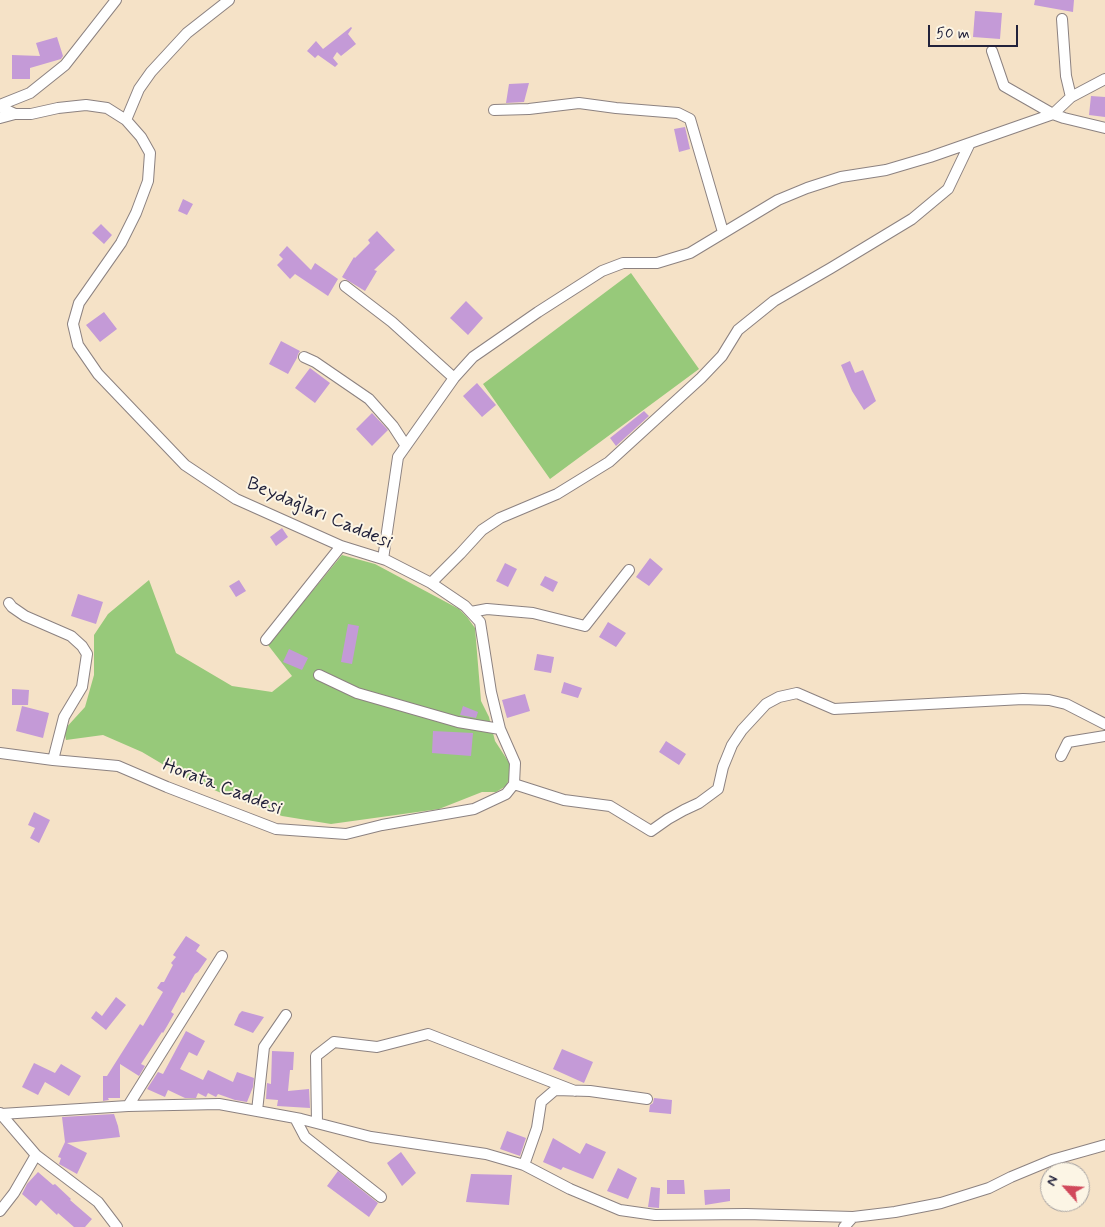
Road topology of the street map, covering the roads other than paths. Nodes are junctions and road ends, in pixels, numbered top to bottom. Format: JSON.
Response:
{"nodes":[{"id":1,"x":116,"y":0,"type":"edge"},
{"id":2,"x":229,"y":0,"type":"edge"},
{"id":3,"x":1062,"y":19,"type":"dead end"},
{"id":4,"x":992,"y":51,"type":"dead end"},
{"id":5,"x":1105,"y":79,"type":"edge"},
{"id":6,"x":1071,"y":96,"type":"junction"},
{"id":7,"x":0,"y":106,"type":"edge"},
{"id":8,"x":494,"y":110,"type":"dead end"},
{"id":9,"x":16,"y":114,"type":"junction"},
{"id":10,"x":1053,"y":114,"type":"junction"},
{"id":11,"x":0,"y":118,"type":"edge"},
{"id":12,"x":126,"y":120,"type":"junction"},
{"id":13,"x":1105,"y":128,"type":"edge"},
{"id":14,"x":970,"y":144,"type":"junction"},
{"id":15,"x":723,"y":232,"type":"junction"},
{"id":16,"x":345,"y":286,"type":"dead end"},
{"id":17,"x":304,"y":357,"type":"dead end"},
{"id":18,"x":454,"y":378,"type":"junction"},
{"id":19,"x":406,"y":446,"type":"junction"},
{"id":20,"x":341,"y":546,"type":"junction"},
{"id":21,"x":383,"y":559,"type":"junction"},
{"id":22,"x":629,"y":570,"type":"dead end"},
{"id":23,"x":430,"y":583,"type":"junction"},
{"id":24,"x":9,"y":603,"type":"dead end"},
{"id":25,"x":471,"y":612,"type":"junction"},
{"id":26,"x":266,"y":640,"type":"dead end"},
{"id":27,"x":319,"y":675,"type":"dead end"},
{"id":28,"x":1105,"y":724,"type":"edge"},
{"id":29,"x":500,"y":729,"type":"junction"},
{"id":30,"x":1105,"y":736,"type":"edge"},
{"id":31,"x":0,"y":753,"type":"edge"},
{"id":32,"x":1061,"y":756,"type":"dead end"},
{"id":33,"x":52,"y":760,"type":"junction"},
{"id":34,"x":514,"y":784,"type":"junction"},
{"id":35,"x":222,"y":956,"type":"dead end"},
{"id":36,"x":286,"y":1015,"type":"dead end"},
{"id":37,"x":576,"y":1090,"type":"junction"},
{"id":38,"x":647,"y":1100,"type":"dead end"},
{"id":39,"x":128,"y":1106,"type":"junction"},
{"id":40,"x":257,"y":1111,"type":"junction"},
{"id":41,"x":0,"y":1114,"type":"edge"},
{"id":42,"x":296,"y":1118,"type":"junction"},
{"id":43,"x":317,"y":1123,"type":"junction"},
{"id":44,"x":1105,"y":1145,"type":"edge"},
{"id":45,"x":36,"y":1155,"type":"junction"},
{"id":46,"x":524,"y":1165,"type":"junction"},
{"id":47,"x":381,"y":1197,"type":"dead end"},
{"id":48,"x":0,"y":1211,"type":"edge"},
{"id":49,"x":853,"y":1217,"type":"junction"},
{"id":50,"x":118,"y":1227,"type":"edge"},
{"id":51,"x":844,"y":1227,"type":"edge"}],
"edges":[{"from":1,"to":7,"type":"street"},
{"from":2,"to":12,"type":"street"},
{"from":3,"to":6,"type":"street"},
{"from":4,"to":10,"type":"street"},
{"from":5,"to":6,"type":"street"},
{"from":6,"to":10,"type":"street"},
{"from":7,"to":9,"type":"street","name":"Beydağları Caddesi"},
{"from":8,"to":15,"type":"street"},
{"from":9,"to":11,"type":"street"},
{"from":9,"to":12,"type":"street","name":"Beydağları Caddesi"},
{"from":10,"to":13,"type":"street"},
{"from":10,"to":14,"type":"street"},
{"from":12,"to":20,"type":"street","name":"Beydağları Caddesi"},
{"from":14,"to":15,"type":"street"},
{"from":14,"to":23,"type":"street"},
{"from":15,"to":18,"type":"street"},
{"from":16,"to":18,"type":"street"},
{"from":17,"to":19,"type":"street"},
{"from":18,"to":19,"type":"street"},
{"from":19,"to":21,"type":"street"},
{"from":20,"to":21,"type":"street","name":"Beydağları Caddesi"},
{"from":20,"to":26,"type":"street"},
{"from":21,"to":23,"type":"street","name":"Beydağları Caddesi"},
{"from":22,"to":25,"type":"street"},
{"from":23,"to":25,"type":"street","name":"Beydağları Caddesi"},
{"from":24,"to":33,"type":"street"},
{"from":25,"to":29,"type":"street","name":"Beydağları Caddesi"},
{"from":27,"to":29,"type":"street"},
{"from":28,"to":34,"type":"street"},
{"from":29,"to":34,"type":"street","name":"Beydağları Caddesi"},
{"from":30,"to":32,"type":"street"},
{"from":31,"to":33,"type":"street","name":"Horata Caddesi"},
{"from":33,"to":34,"type":"street","name":"Horata Caddesi"},
{"from":35,"to":39,"type":"street"},
{"from":36,"to":40,"type":"street"},
{"from":37,"to":38,"type":"street"},
{"from":37,"to":43,"type":"street"},
{"from":37,"to":46,"type":"street"},
{"from":39,"to":40,"type":"street"},
{"from":39,"to":41,"type":"street"},
{"from":40,"to":42,"type":"street"},
{"from":41,"to":45,"type":"street"},
{"from":42,"to":43,"type":"street"},
{"from":42,"to":47,"type":"street"},
{"from":43,"to":46,"type":"street"},
{"from":44,"to":49,"type":"street"},
{"from":45,"to":48,"type":"street"},
{"from":45,"to":50,"type":"street"},
{"from":46,"to":49,"type":"street"},
{"from":49,"to":51,"type":"street"}]}
